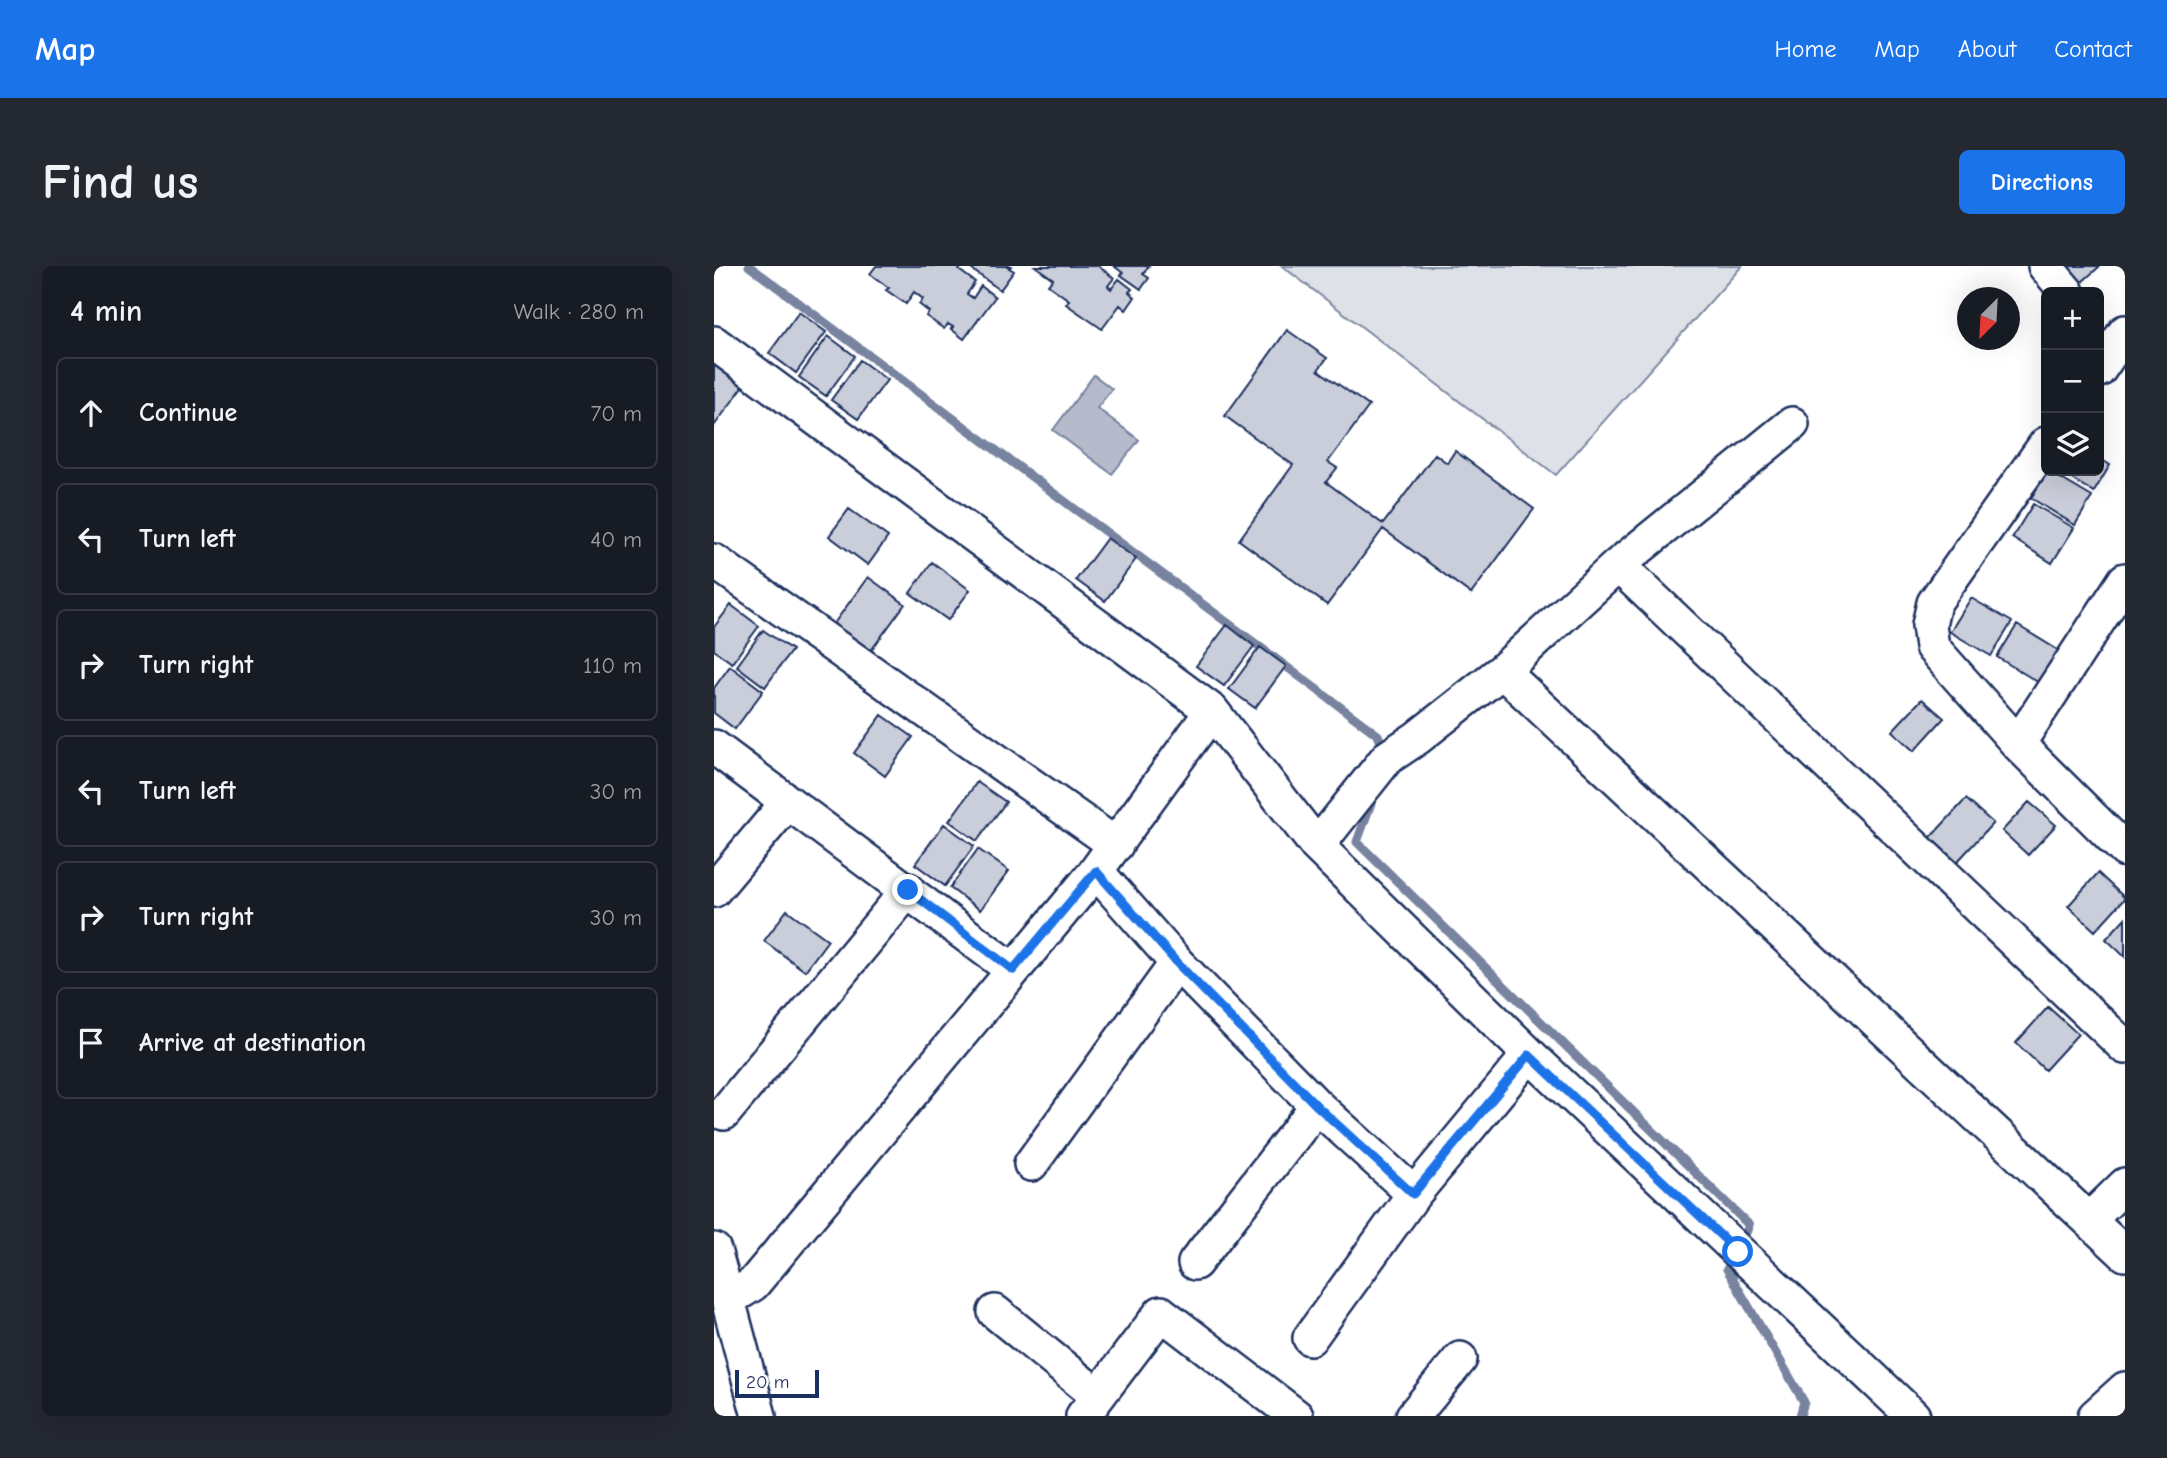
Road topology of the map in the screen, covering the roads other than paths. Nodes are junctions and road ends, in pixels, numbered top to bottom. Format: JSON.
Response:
{"nodes":[{"id":1,"x":2045,"y":266,"type":"edge"},
{"id":2,"x":2063,"y":287,"type":"edge"},
{"id":3,"x":714,"y":343,"type":"edge"},
{"id":4,"x":1792,"y":424,"type":"dead end"},
{"id":5,"x":2041,"y":451,"type":"edge"},
{"id":6,"x":714,"y":562,"type":"edge"},
{"id":7,"x":1618,"y":565,"type":"junction"},
{"id":8,"x":2125,"y":580,"type":"edge"},
{"id":9,"x":1502,"y":671,"type":"junction"},
{"id":10,"x":1212,"y":710,"type":"junction"},
{"id":11,"x":2018,"y":744,"type":"junction"},
{"id":12,"x":714,"y":747,"type":"edge"},
{"id":13,"x":788,"y":802,"type":"junction"},
{"id":14,"x":1116,"y":845,"type":"junction"},
{"id":15,"x":1317,"y":846,"type":"junction"},
{"id":16,"x":2125,"y":850,"type":"edge"},
{"id":17,"x":1096,"y":871,"type":"junction"},
{"id":18,"x":714,"y":890,"type":"edge"},
{"id":19,"x":908,"y":890,"type":"junction"},
{"id":20,"x":1177,"y":963,"type":"junction"},
{"id":21,"x":1013,"y":970,"type":"junction"},
{"id":22,"x":2125,"y":1047,"type":"edge"},
{"id":23,"x":1529,"y":1055,"type":"junction"},
{"id":24,"x":1317,"y":1106,"type":"junction"},
{"id":25,"x":724,"y":1113,"type":"dead end"},
{"id":26,"x":1031,"y":1164,"type":"dead end"},
{"id":27,"x":2125,"y":1185,"type":"edge"},
{"id":28,"x":1413,"y":1194,"type":"junction"},
{"id":29,"x":2089,"y":1220,"type":"junction"},
{"id":30,"x":714,"y":1251,"type":"edge"},
{"id":31,"x":2125,"y":1254,"type":"edge"},
{"id":32,"x":1195,"y":1263,"type":"dead end"},
{"id":33,"x":728,"y":1300,"type":"junction"},
{"id":34,"x":995,"y":1312,"type":"dead end"},
{"id":35,"x":1310,"y":1338,"type":"dead end"},
{"id":36,"x":1460,"y":1359,"type":"dead end"},
{"id":37,"x":2125,"y":1389,"type":"edge"},
{"id":38,"x":1090,"y":1406,"type":"edge"},
{"id":39,"x":759,"y":1416,"type":"edge"},
{"id":40,"x":1296,"y":1416,"type":"edge"},
{"id":41,"x":1413,"y":1416,"type":"edge"},
{"id":42,"x":1913,"y":1416,"type":"edge"},
{"id":43,"x":2095,"y":1416,"type":"edge"}],
"edges":[{"from":1,"to":2,"type":"street"},
{"from":3,"to":10,"type":"street"},
{"from":4,"to":7,"type":"street"},
{"from":5,"to":11,"type":"street"},
{"from":6,"to":14,"type":"street"},
{"from":7,"to":9,"type":"street"},
{"from":7,"to":22,"type":"street"},
{"from":8,"to":11,"type":"street"},
{"from":9,"to":15,"type":"street"},
{"from":9,"to":29,"type":"street"},
{"from":10,"to":14,"type":"street"},
{"from":10,"to":15,"type":"street"},
{"from":11,"to":16,"type":"street"},
{"from":12,"to":13,"type":"street"},
{"from":13,"to":18,"type":"street"},
{"from":13,"to":19,"type":"street"},
{"from":14,"to":17,"type":"street"},
{"from":15,"to":23,"type":"street"},
{"from":17,"to":20,"type":"street"},
{"from":17,"to":21,"type":"street"},
{"from":19,"to":21,"type":"street"},
{"from":19,"to":25,"type":"street"},
{"from":20,"to":24,"type":"street"},
{"from":20,"to":26,"type":"street"},
{"from":21,"to":33,"type":"street"},
{"from":23,"to":28,"type":"street"},
{"from":23,"to":42,"type":"street"},
{"from":24,"to":28,"type":"street"},
{"from":24,"to":32,"type":"street"},
{"from":27,"to":29,"type":"street"},
{"from":28,"to":35,"type":"street"},
{"from":29,"to":31,"type":"street"},
{"from":30,"to":33,"type":"street"},
{"from":33,"to":39,"type":"street"},
{"from":34,"to":38,"type":"street"},
{"from":36,"to":41,"type":"street"},
{"from":37,"to":43,"type":"street"},
{"from":38,"to":40,"type":"street"}]}
